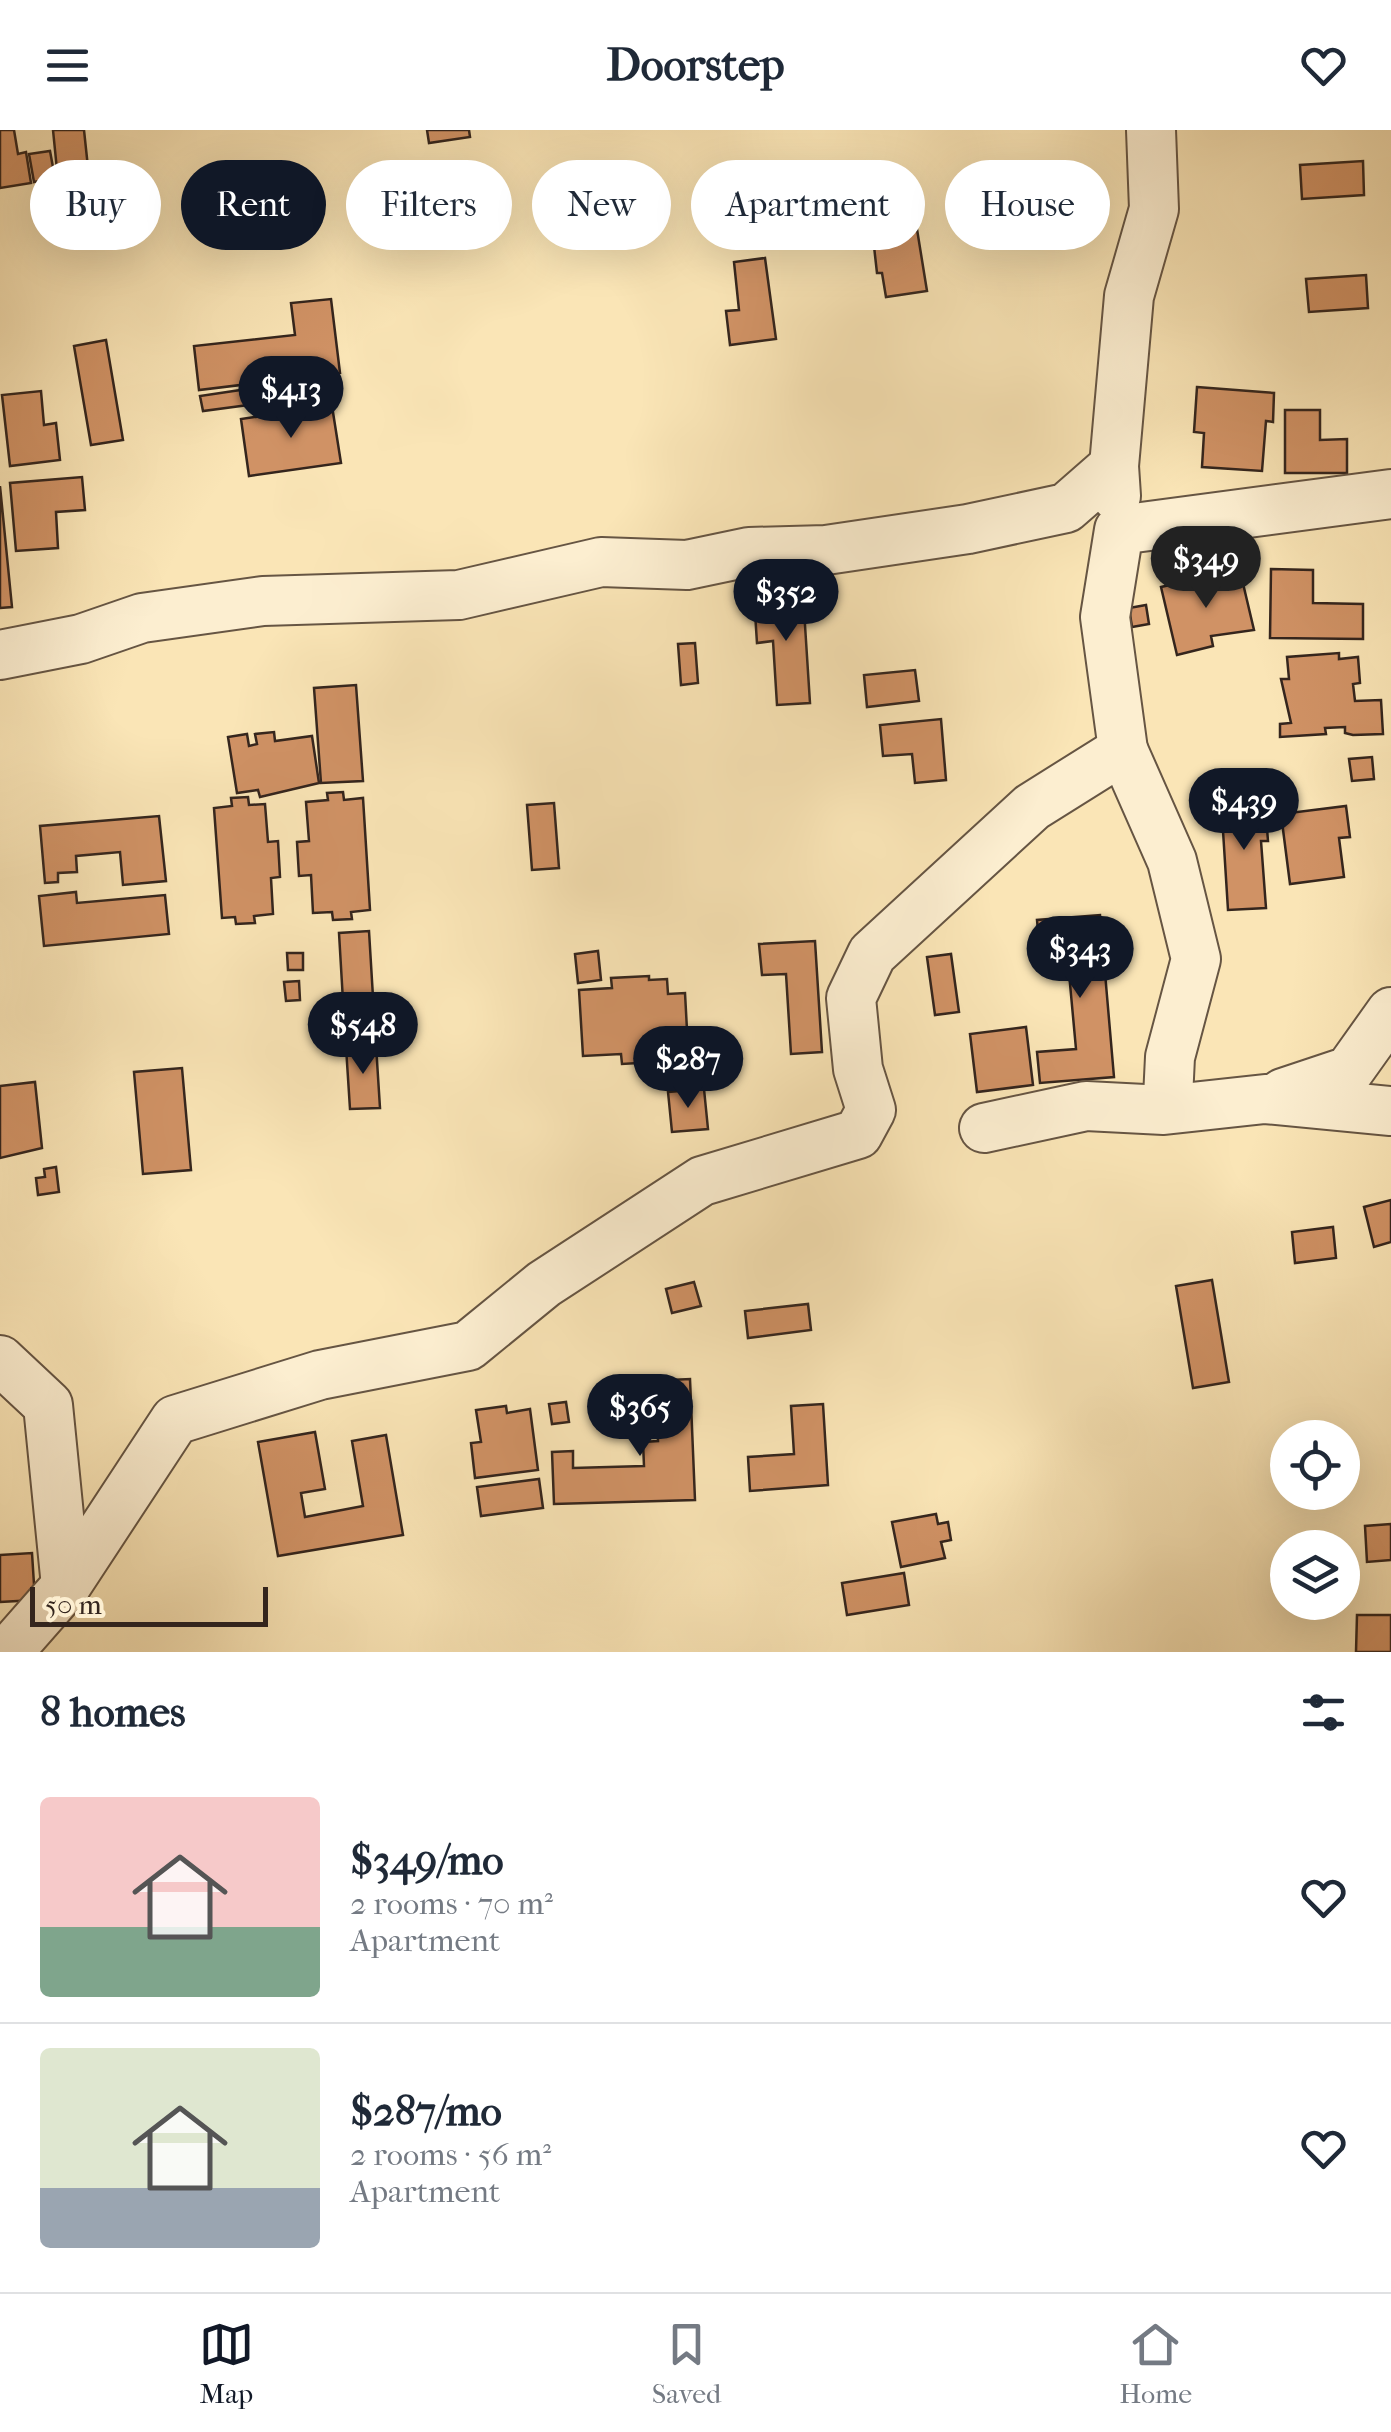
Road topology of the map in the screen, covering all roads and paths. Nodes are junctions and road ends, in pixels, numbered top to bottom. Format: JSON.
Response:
{"nodes":[{"id":1,"x":1151,"y":130,"type":"edge"},
{"id":2,"x":1114,"y":466,"type":"junction"},
{"id":3,"x":1391,"y":494,"type":"edge"},
{"id":4,"x":1119,"y":530,"type":"junction"},
{"id":5,"x":0,"y":655,"type":"edge"},
{"id":6,"x":1123,"y":750,"type":"junction"},
{"id":7,"x":1391,"y":1012,"type":"edge"},
{"id":8,"x":1168,"y":1098,"type":"dead end"},
{"id":9,"x":1265,"y":1100,"type":"junction"},
{"id":10,"x":1391,"y":1111,"type":"edge"},
{"id":11,"x":984,"y":1128,"type":"dead end"},
{"id":12,"x":0,"y":1360,"type":"edge"},
{"id":13,"x":66,"y":1586,"type":"junction"},
{"id":14,"x":8,"y":1652,"type":"edge"}],
"edges":[{"from":1,"to":2,"type":"street"},
{"from":2,"to":4,"type":"street"},
{"from":2,"to":5,"type":"street"},
{"from":3,"to":4,"type":"street"},
{"from":4,"to":6,"type":"street"},
{"from":6,"to":8,"type":"street"},
{"from":6,"to":13,"type":"street"},
{"from":7,"to":9,"type":"street"},
{"from":9,"to":10,"type":"street"},
{"from":9,"to":11,"type":"street"},
{"from":12,"to":13,"type":"street"},
{"from":13,"to":14,"type":"street"}]}
